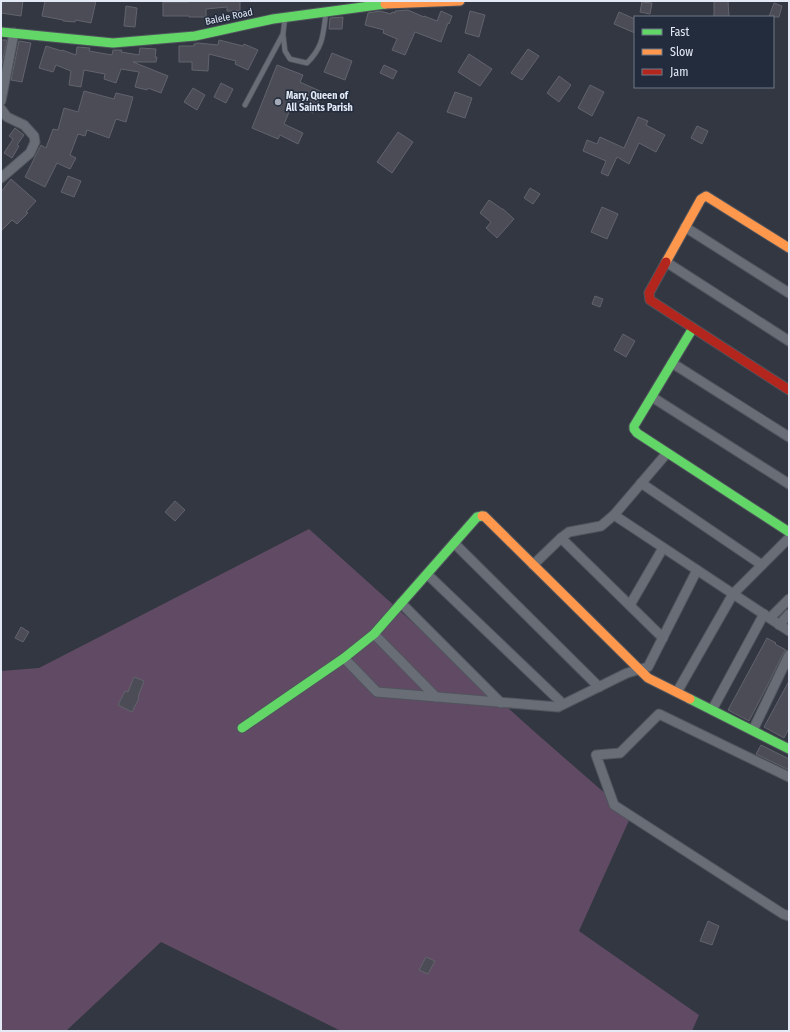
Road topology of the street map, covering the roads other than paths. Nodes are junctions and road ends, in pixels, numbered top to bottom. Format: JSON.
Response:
{"nodes":[{"id":1,"x":460,"y":1,"type":"edge"},
{"id":2,"x":326,"y":11,"type":"junction"},
{"id":3,"x":285,"y":17,"type":"junction"},
{"id":4,"x":1,"y":32,"type":"edge"},
{"id":5,"x":14,"y":33,"type":"junction"},
{"id":6,"x":283,"y":34,"type":"junction"},
{"id":7,"x":1,"y":101,"type":"edge"},
{"id":8,"x":245,"y":105,"type":"dead end"},
{"id":9,"x":1,"y":110,"type":"edge"},
{"id":10,"x":1,"y":178,"type":"edge"},
{"id":11,"x":685,"y":227,"type":"junction"},
{"id":12,"x":789,"y":248,"type":"edge"},
{"id":13,"x":666,"y":262,"type":"junction"},
{"id":14,"x":789,"y":293,"type":"edge"},
{"id":15,"x":693,"y":328,"type":"junction"},
{"id":16,"x":789,"y":341,"type":"edge"},
{"id":17,"x":672,"y":363,"type":"junction"},
{"id":18,"x":789,"y":390,"type":"edge"},
{"id":19,"x":652,"y":397,"type":"junction"},
{"id":20,"x":789,"y":436,"type":"edge"},
{"id":21,"x":667,"y":453,"type":"junction"},
{"id":22,"x":641,"y":483,"type":"junction"},
{"id":23,"x":789,"y":484,"type":"edge"},
{"id":24,"x":614,"y":515,"type":"junction"},
{"id":25,"x":789,"y":532,"type":"edge"},
{"id":26,"x":561,"y":538,"type":"junction"},
{"id":27,"x":789,"y":538,"type":"edge"},
{"id":28,"x":454,"y":543,"type":"junction"},
{"id":29,"x":663,"y":548,"type":"junction"},
{"id":30,"x":533,"y":565,"type":"junction"},
{"id":31,"x":762,"y":565,"type":"junction"},
{"id":32,"x":697,"y":570,"type":"junction"},
{"id":33,"x":427,"y":574,"type":"junction"},
{"id":34,"x":733,"y":594,"type":"junction"},
{"id":35,"x":789,"y":599,"type":"edge"},
{"id":36,"x":401,"y":603,"type":"junction"},
{"id":37,"x":630,"y":606,"type":"junction"},
{"id":38,"x":789,"y":614,"type":"edge"},
{"id":39,"x":767,"y":616,"type":"junction"},
{"id":40,"x":779,"y":624,"type":"junction"},
{"id":41,"x":789,"y":631,"type":"edge"},
{"id":42,"x":374,"y":634,"type":"junction"},
{"id":43,"x":663,"y":638,"type":"junction"},
{"id":44,"x":789,"y":655,"type":"edge"},
{"id":45,"x":344,"y":658,"type":"junction"},
{"id":46,"x":640,"y":669,"type":"junction"},
{"id":47,"x":599,"y":687,"type":"junction"},
{"id":48,"x":677,"y":692,"type":"junction"},
{"id":49,"x":436,"y":697,"type":"junction"},
{"id":50,"x":501,"y":702,"type":"junction"},
{"id":51,"x":563,"y":704,"type":"junction"},
{"id":52,"x":712,"y":710,"type":"junction"},
{"id":53,"x":242,"y":728,"type":"dead end"},
{"id":54,"x":753,"y":730,"type":"junction"},
{"id":55,"x":789,"y":748,"type":"edge"},
{"id":56,"x":789,"y":777,"type":"edge"},
{"id":57,"x":789,"y":916,"type":"edge"}],
"edges":[{"from":1,"to":2,"type":"street","name":"Balele Road"},
{"from":2,"to":3,"type":"street","name":"Balele Road"},
{"from":2,"to":6,"type":"lane"},
{"from":3,"to":5,"type":"street","name":"Balele Road"},
{"from":3,"to":6,"type":"lane"},
{"from":4,"to":5,"type":"street","name":"Balele Road"},
{"from":5,"to":7,"type":"street"},
{"from":6,"to":8,"type":"lane"},
{"from":9,"to":10,"type":"street"},
{"from":11,"to":12,"type":"street"},
{"from":11,"to":13,"type":"street"},
{"from":11,"to":14,"type":"street"},
{"from":13,"to":15,"type":"street"},
{"from":13,"to":16,"type":"street"},
{"from":15,"to":17,"type":"street"},
{"from":15,"to":18,"type":"street"},
{"from":17,"to":19,"type":"street"},
{"from":17,"to":20,"type":"street"},
{"from":19,"to":21,"type":"street"},
{"from":19,"to":23,"type":"street"},
{"from":21,"to":22,"type":"street"},
{"from":21,"to":25,"type":"street"},
{"from":22,"to":24,"type":"street"},
{"from":22,"to":31,"type":"street"},
{"from":24,"to":26,"type":"street"},
{"from":24,"to":29,"type":"street"},
{"from":26,"to":30,"type":"street"},
{"from":26,"to":37,"type":"street"},
{"from":27,"to":31,"type":"street"},
{"from":28,"to":30,"type":"street"},
{"from":28,"to":33,"type":"street"},
{"from":28,"to":47,"type":"street"},
{"from":29,"to":32,"type":"street"},
{"from":29,"to":37,"type":"street"},
{"from":30,"to":46,"type":"street"},
{"from":31,"to":34,"type":"street"},
{"from":32,"to":34,"type":"street"},
{"from":32,"to":43,"type":"street"},
{"from":33,"to":36,"type":"street"},
{"from":33,"to":51,"type":"street"},
{"from":34,"to":39,"type":"street"},
{"from":34,"to":48,"type":"street"},
{"from":35,"to":39,"type":"street"},
{"from":36,"to":42,"type":"street"},
{"from":36,"to":50,"type":"street"},
{"from":37,"to":43,"type":"street"},
{"from":38,"to":40,"type":"street"},
{"from":39,"to":40,"type":"street"},
{"from":39,"to":52,"type":"street"},
{"from":40,"to":41,"type":"street"},
{"from":42,"to":45,"type":"street"},
{"from":42,"to":49,"type":"street"},
{"from":43,"to":46,"type":"street"},
{"from":44,"to":54,"type":"street"},
{"from":45,"to":49,"type":"street"},
{"from":45,"to":53,"type":"street"},
{"from":46,"to":47,"type":"street"},
{"from":46,"to":48,"type":"street"},
{"from":47,"to":51,"type":"street"},
{"from":48,"to":52,"type":"street"},
{"from":49,"to":50,"type":"street"},
{"from":50,"to":51,"type":"street"},
{"from":52,"to":54,"type":"street"},
{"from":54,"to":55,"type":"street"},
{"from":56,"to":57,"type":"street"}]}
